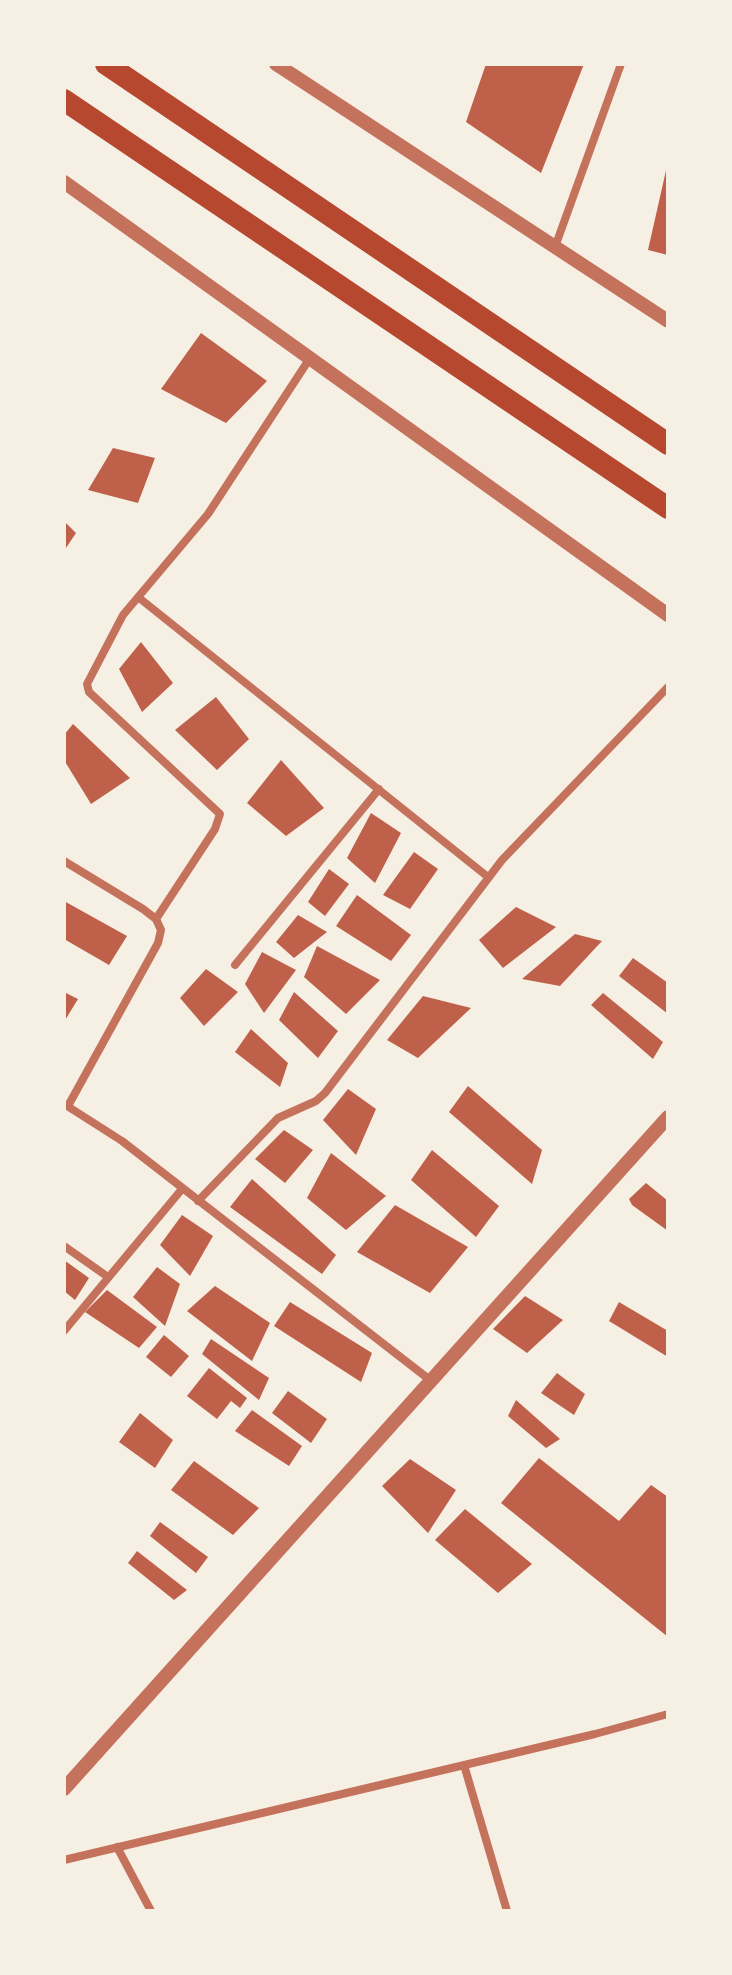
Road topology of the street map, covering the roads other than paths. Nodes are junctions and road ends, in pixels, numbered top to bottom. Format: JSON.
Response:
{"nodes":[{"id":1,"x":106,"y":64,"type":"edge"},
{"id":2,"x":276,"y":64,"type":"edge"},
{"id":3,"x":621,"y":64,"type":"edge"},
{"id":4,"x":64,"y":100,"type":"edge"},
{"id":5,"x":64,"y":182,"type":"edge"},
{"id":6,"x":555,"y":247,"type":"junction"},
{"id":7,"x":668,"y":321,"type":"edge"},
{"id":8,"x":310,"y":358,"type":"junction"},
{"id":9,"x":668,"y":444,"type":"edge"},
{"id":10,"x":668,"y":508,"type":"edge"},
{"id":11,"x":138,"y":597,"type":"junction"},
{"id":12,"x":668,"y":615,"type":"edge"},
{"id":13,"x":668,"y":687,"type":"edge"},
{"id":14,"x":379,"y":789,"type":"junction"},
{"id":15,"x":64,"y":861,"type":"edge"},
{"id":16,"x":488,"y":877,"type":"junction"},
{"id":17,"x":156,"y":919,"type":"junction"},
{"id":18,"x":235,"y":965,"type":"dead end"},
{"id":19,"x":66,"y":1105,"type":"edge"},
{"id":20,"x":668,"y":1117,"type":"edge"},
{"id":21,"x":182,"y":1189,"type":"junction"},
{"id":22,"x":198,"y":1201,"type":"junction"},
{"id":23,"x":64,"y":1246,"type":"edge"},
{"id":24,"x":108,"y":1277,"type":"junction"},
{"id":25,"x":64,"y":1331,"type":"edge"},
{"id":26,"x":430,"y":1380,"type":"junction"},
{"id":27,"x":668,"y":1714,"type":"edge"},
{"id":28,"x":464,"y":1765,"type":"junction"},
{"id":29,"x":64,"y":1789,"type":"edge"},
{"id":30,"x":117,"y":1847,"type":"junction"},
{"id":31,"x":64,"y":1860,"type":"edge"},
{"id":32,"x":151,"y":1911,"type":"edge"},
{"id":33,"x":507,"y":1911,"type":"edge"}],
"edges":[{"from":1,"to":9,"type":"highway"},
{"from":2,"to":6,"type":"street"},
{"from":3,"to":6,"type":"street"},
{"from":4,"to":10,"type":"highway"},
{"from":5,"to":8,"type":"street"},
{"from":6,"to":7,"type":"street"},
{"from":8,"to":11,"type":"street"},
{"from":8,"to":12,"type":"street"},
{"from":11,"to":14,"type":"street"},
{"from":11,"to":17,"type":"street"},
{"from":13,"to":16,"type":"street"},
{"from":14,"to":16,"type":"street"},
{"from":14,"to":18,"type":"street"},
{"from":15,"to":17,"type":"street"},
{"from":16,"to":22,"type":"street"},
{"from":17,"to":19,"type":"street"},
{"from":19,"to":21,"type":"street"},
{"from":20,"to":26,"type":"street"},
{"from":21,"to":22,"type":"street"},
{"from":21,"to":24,"type":"street"},
{"from":22,"to":26,"type":"street"},
{"from":23,"to":24,"type":"street"},
{"from":24,"to":25,"type":"street"},
{"from":26,"to":29,"type":"street"},
{"from":27,"to":28,"type":"street"},
{"from":28,"to":30,"type":"street"},
{"from":28,"to":33,"type":"street"},
{"from":30,"to":31,"type":"street"},
{"from":30,"to":32,"type":"street"}]}
